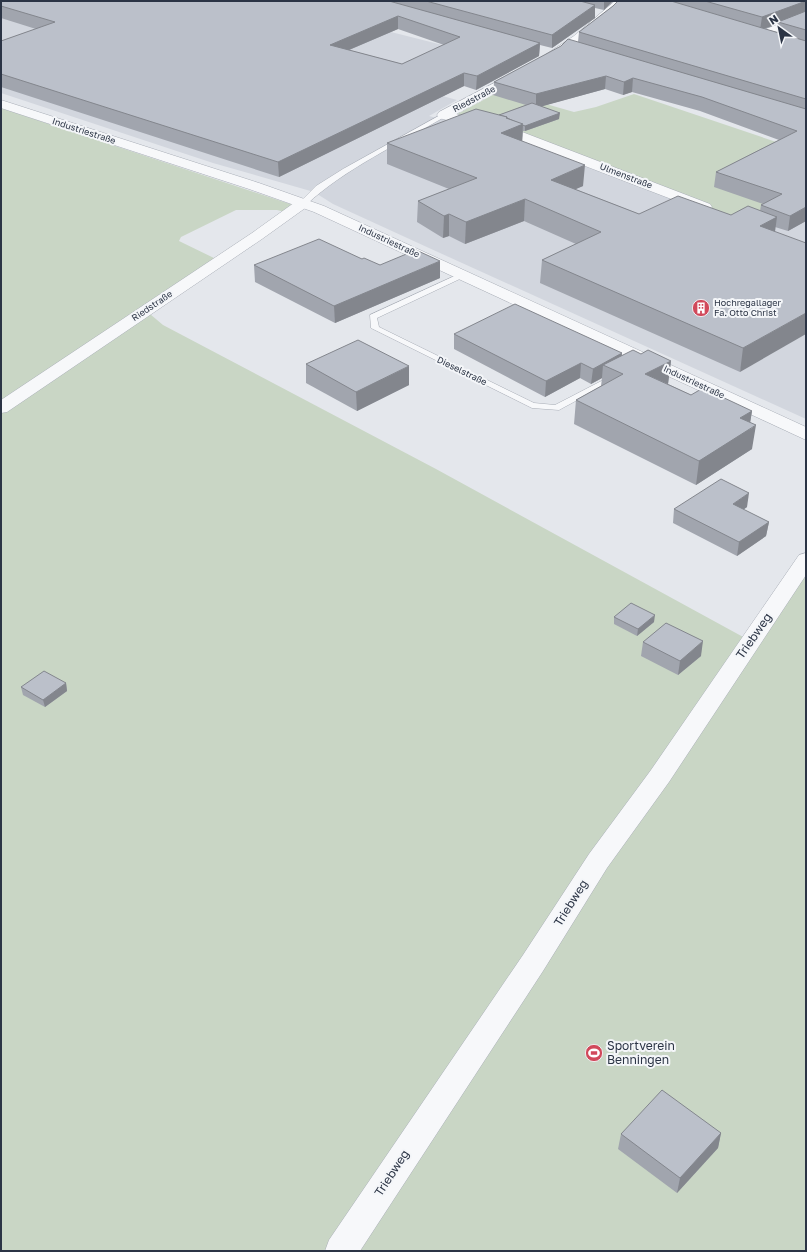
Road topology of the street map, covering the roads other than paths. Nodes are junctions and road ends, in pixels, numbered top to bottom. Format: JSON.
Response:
{"nodes":[{"id":1,"x":622,"y":1,"type":"edge"},
{"id":2,"x":593,"y":12,"type":"edge"},
{"id":3,"x":607,"y":16,"type":"junction"},
{"id":4,"x":806,"y":17,"type":"edge"},
{"id":5,"x":745,"y":31,"type":"edge"},
{"id":6,"x":759,"y":36,"type":"junction"},
{"id":7,"x":779,"y":41,"type":"edge"},
{"id":8,"x":567,"y":47,"type":"junction"},
{"id":9,"x":582,"y":52,"type":"edge"},
{"id":10,"x":540,"y":57,"type":"edge"},
{"id":11,"x":527,"y":70,"type":"edge"},
{"id":12,"x":1,"y":104,"type":"edge"},
{"id":13,"x":444,"y":115,"type":"junction"},
{"id":14,"x":303,"y":203,"type":"junction"},
{"id":15,"x":716,"y":211,"type":"edge"},
{"id":16,"x":461,"y":274,"type":"junction"},
{"id":17,"x":619,"y":375,"type":"edge"},
{"id":18,"x":1,"y":408,"type":"edge"},
{"id":19,"x":806,"y":434,"type":"edge"},
{"id":20,"x":806,"y":559,"type":"edge"},
{"id":21,"x":341,"y":1251,"type":"edge"}],
"edges":[{"from":1,"to":3,"type":"street"},
{"from":2,"to":3,"type":"street"},
{"from":3,"to":8,"type":"street"},
{"from":4,"to":6,"type":"street"},
{"from":5,"to":6,"type":"street"},
{"from":6,"to":7,"type":"street"},
{"from":8,"to":9,"type":"street"},
{"from":8,"to":10,"type":"street"},
{"from":11,"to":13,"type":"street","name":"Riedstraße"},
{"from":12,"to":14,"type":"street","name":"Industriestraße"},
{"from":13,"to":14,"type":"lane"},
{"from":13,"to":15,"type":"street","name":"Ulmenstraße"},
{"from":14,"to":16,"type":"street","name":"Industriestraße"},
{"from":14,"to":18,"type":"street","name":"Riedstraße"},
{"from":16,"to":17,"type":"lane","name":"Dieselstraße"},
{"from":16,"to":19,"type":"street","name":"Industriestraße"},
{"from":20,"to":21,"type":"street","name":"Triebweg"}]}
